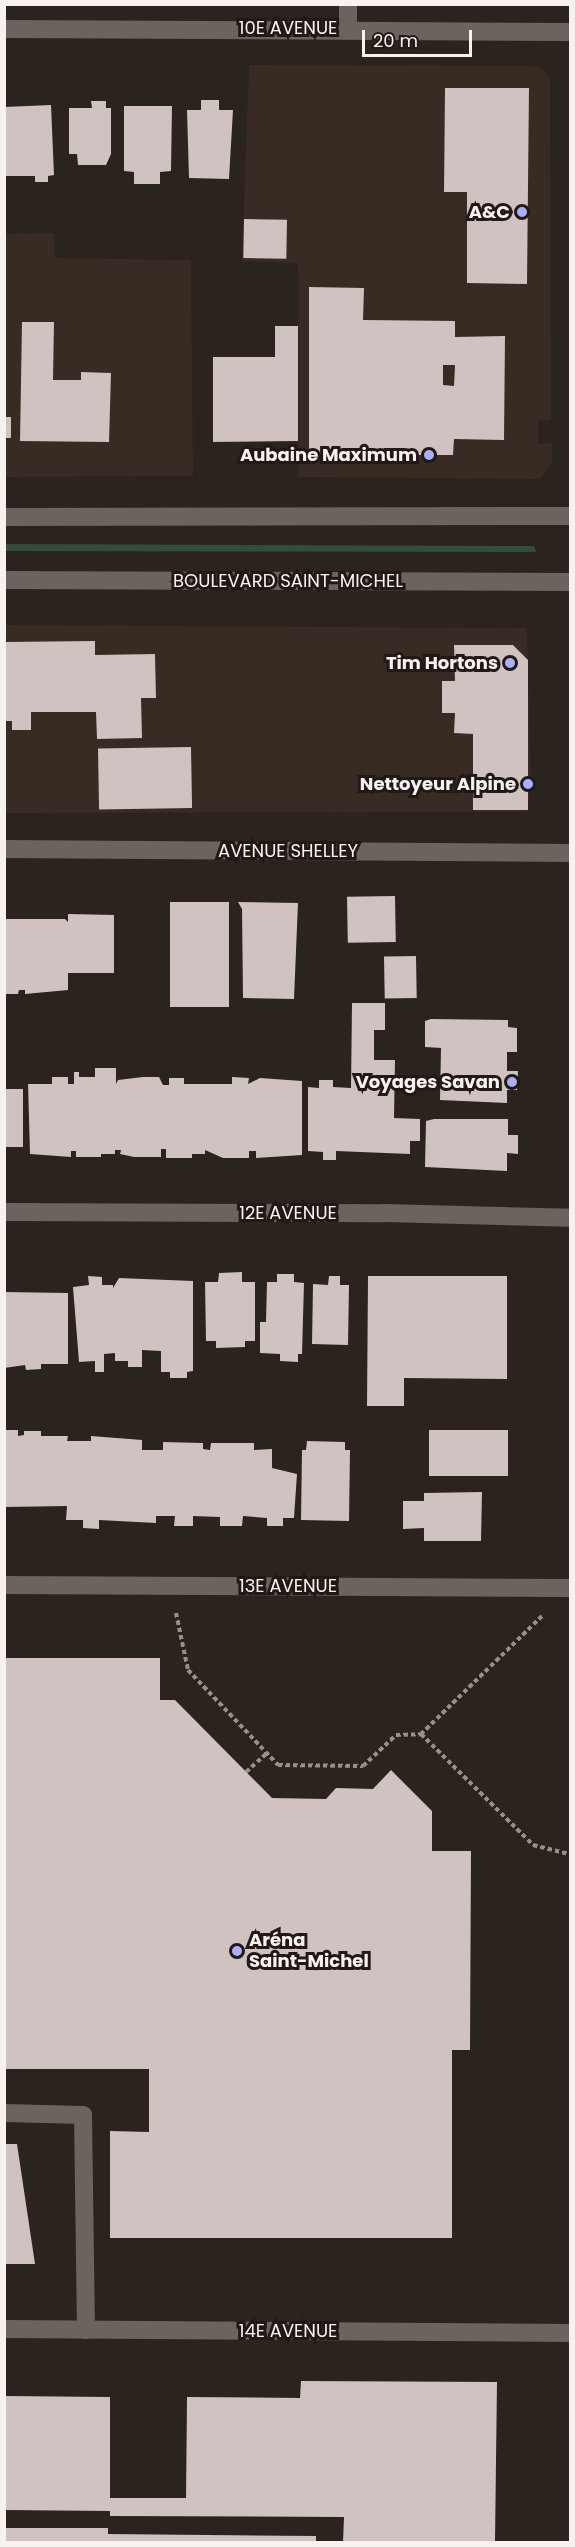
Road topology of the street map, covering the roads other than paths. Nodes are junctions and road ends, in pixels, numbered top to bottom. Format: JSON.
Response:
{"nodes":[{"id":1,"x":348,"y":4,"type":"edge"},
{"id":2,"x":4,"y":28,"type":"edge"},
{"id":3,"x":348,"y":29,"type":"junction"},
{"id":4,"x":570,"y":32,"type":"edge"},
{"id":5,"x":570,"y":516,"type":"edge"},
{"id":6,"x":4,"y":517,"type":"edge"},
{"id":7,"x":4,"y":580,"type":"edge"},
{"id":8,"x":570,"y":582,"type":"edge"},
{"id":9,"x":4,"y":849,"type":"edge"},
{"id":10,"x":570,"y":853,"type":"edge"},
{"id":11,"x":4,"y":1212,"type":"edge"},
{"id":12,"x":570,"y":1218,"type":"edge"},
{"id":13,"x":4,"y":1585,"type":"edge"},
{"id":14,"x":570,"y":1588,"type":"edge"},
{"id":15,"x":4,"y":2113,"type":"edge"},
{"id":16,"x":4,"y":2329,"type":"edge"},
{"id":17,"x":86,"y":2330,"type":"junction"},
{"id":18,"x":570,"y":2333,"type":"edge"}],
"edges":[{"from":1,"to":3,"type":"street"},
{"from":2,"to":3,"type":"street","name":"10E AVENUE"},
{"from":3,"to":4,"type":"street","name":"10E AVENUE"},
{"from":5,"to":6,"type":"street"},
{"from":7,"to":8,"type":"street","name":"BOULEVARD SAINT-MICHEL"},
{"from":9,"to":10,"type":"street","name":"AVENUE SHELLEY"},
{"from":11,"to":12,"type":"street","name":"12E AVENUE"},
{"from":13,"to":14,"type":"street","name":"13E AVENUE"},
{"from":15,"to":17,"type":"street"},
{"from":16,"to":17,"type":"street","name":"14E AVENUE"},
{"from":17,"to":18,"type":"street","name":"14E AVENUE"}]}
